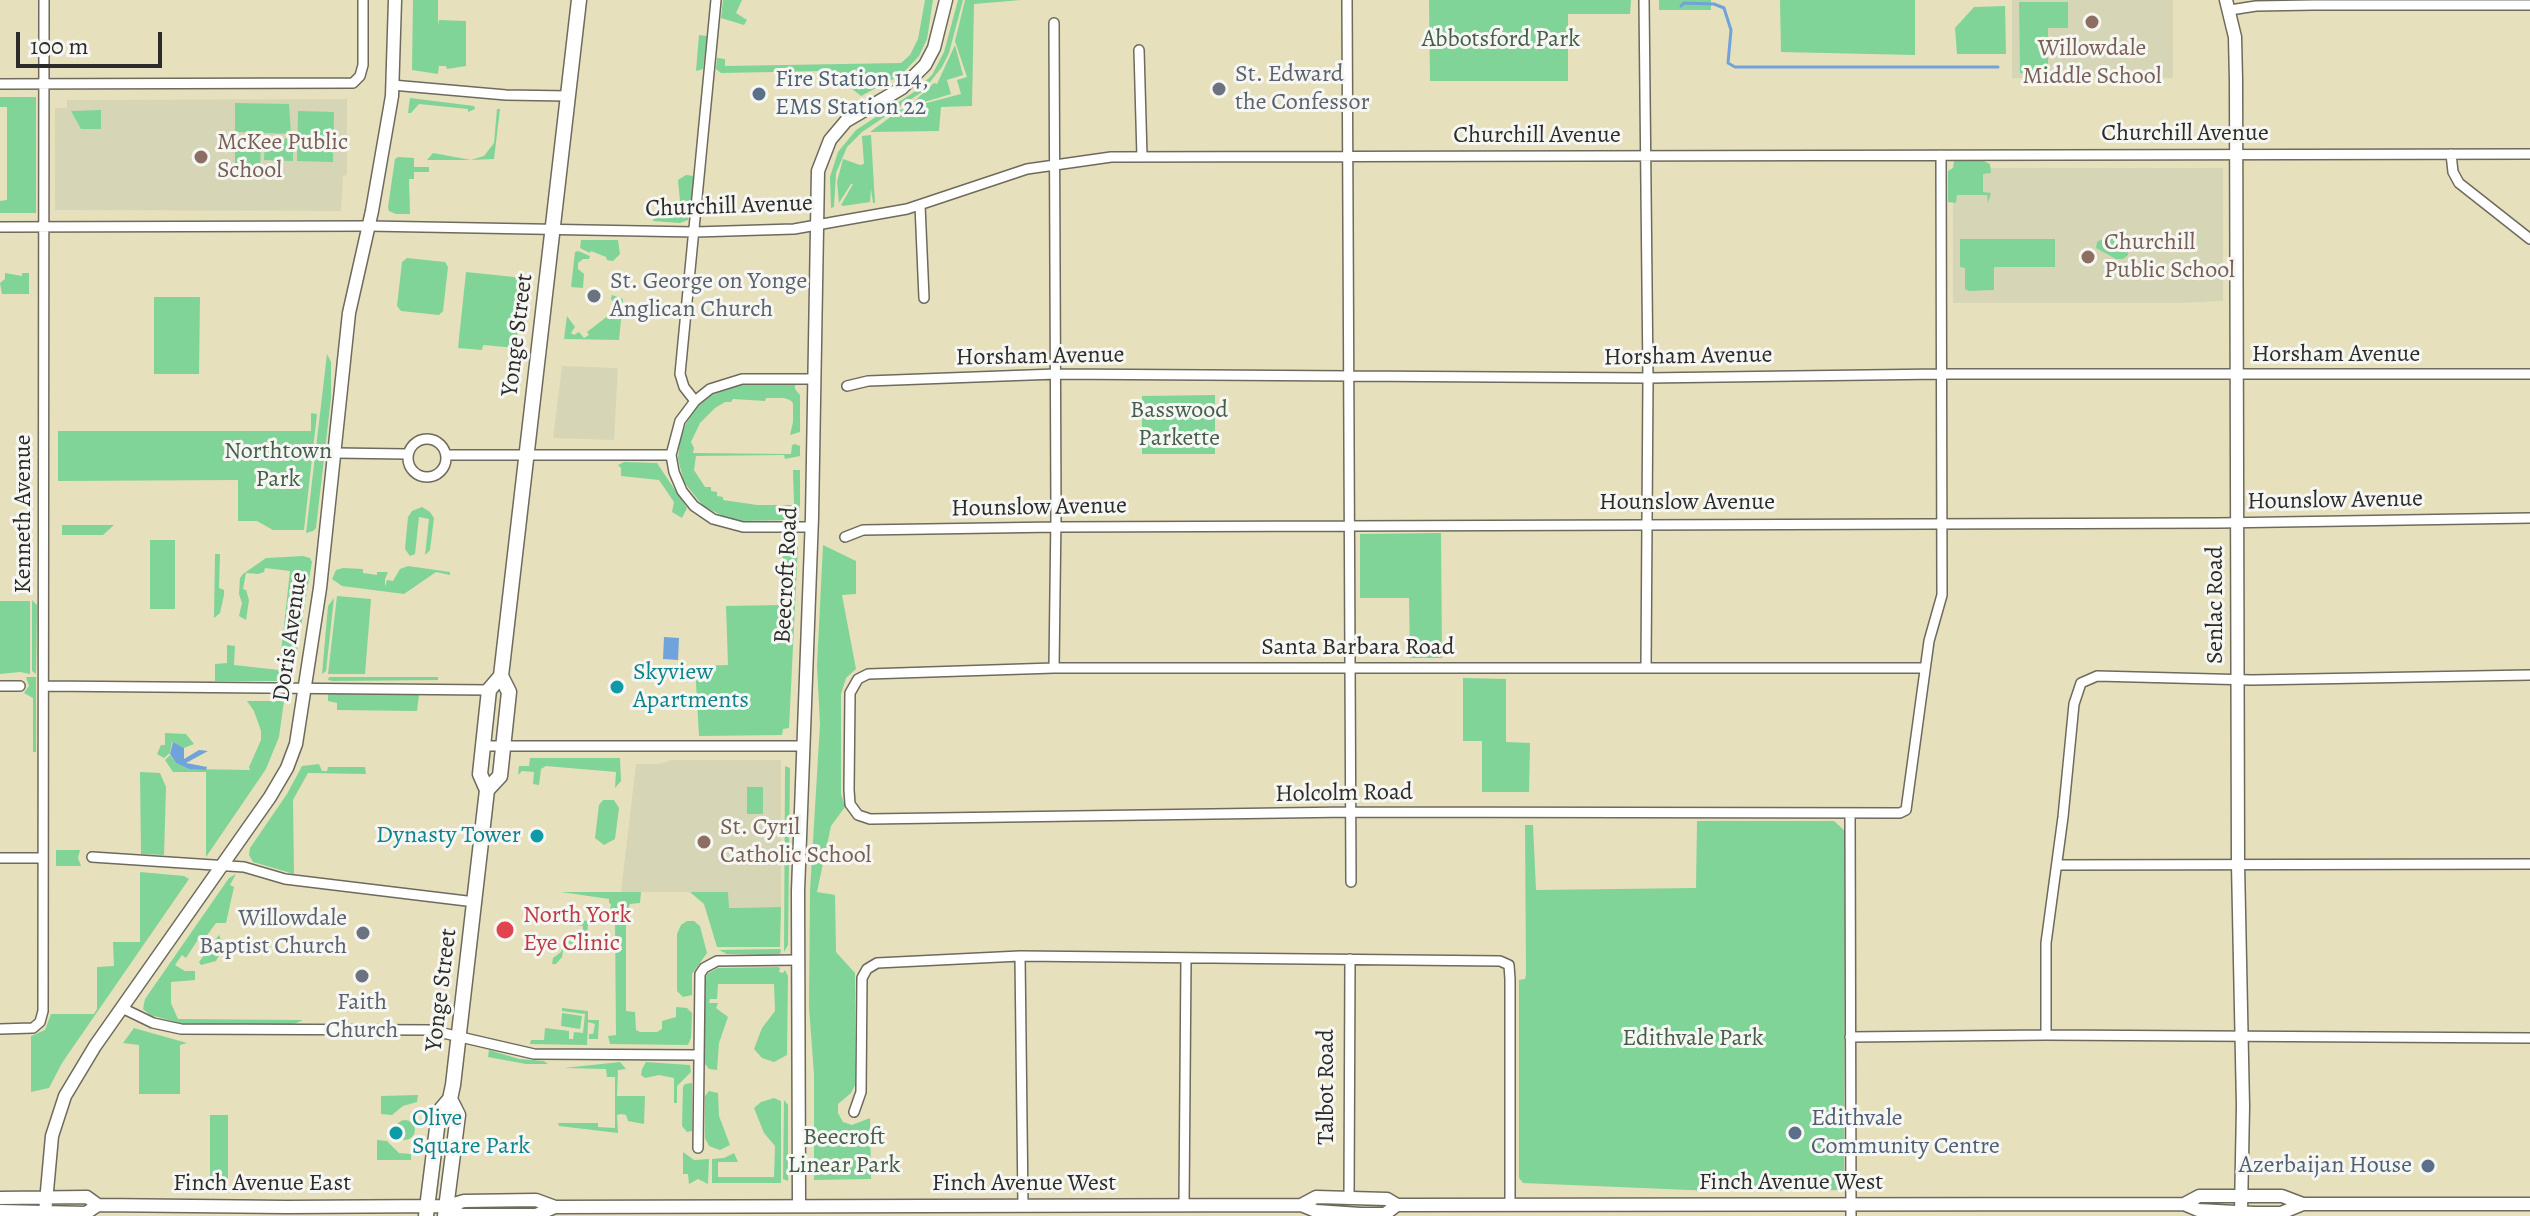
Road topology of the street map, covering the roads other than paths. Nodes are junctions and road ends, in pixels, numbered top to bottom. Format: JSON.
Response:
{"nodes":[{"id":1,"x":44,"y":0,"type":"edge"},
{"id":2,"x":363,"y":0,"type":"edge"},
{"id":3,"x":395,"y":0,"type":"edge"},
{"id":4,"x":579,"y":0,"type":"edge"},
{"id":5,"x":716,"y":0,"type":"edge"},
{"id":6,"x":946,"y":0,"type":"edge"},
{"id":7,"x":1347,"y":0,"type":"edge"},
{"id":8,"x":1644,"y":0,"type":"edge"},
{"id":9,"x":2228,"y":5,"type":"edge"},
{"id":10,"x":2530,"y":5,"type":"edge"},
{"id":11,"x":1054,"y":23,"type":"dead end"},
{"id":12,"x":1139,"y":50,"type":"dead end"},
{"id":13,"x":0,"y":84,"type":"edge"},
{"id":14,"x":43,"y":84,"type":"junction"},
{"id":15,"x":392,"y":85,"type":"junction"},
{"id":16,"x":568,"y":96,"type":"junction"},
{"id":17,"x":2235,"y":154,"type":"junction"},
{"id":18,"x":2451,"y":154,"type":"junction"},
{"id":19,"x":2530,"y":154,"type":"edge"},
{"id":20,"x":1941,"y":155,"type":"junction"},
{"id":21,"x":1645,"y":156,"type":"junction"},
{"id":22,"x":1142,"y":157,"type":"junction"},
{"id":23,"x":1347,"y":157,"type":"junction"},
{"id":24,"x":1054,"y":164,"type":"junction"},
{"id":25,"x":920,"y":205,"type":"junction"},
{"id":26,"x":369,"y":226,"type":"junction"},
{"id":27,"x":816,"y":226,"type":"junction"},
{"id":28,"x":0,"y":227,"type":"edge"},
{"id":29,"x":44,"y":227,"type":"junction"},
{"id":30,"x":553,"y":228,"type":"junction"},
{"id":31,"x":695,"y":232,"type":"junction"},
{"id":32,"x":2530,"y":239,"type":"edge"},
{"id":33,"x":924,"y":298,"type":"dead end"},
{"id":34,"x":1056,"y":374,"type":"junction"},
{"id":35,"x":1941,"y":374,"type":"junction"},
{"id":36,"x":2530,"y":374,"type":"edge"},
{"id":37,"x":2238,"y":375,"type":"junction"},
{"id":38,"x":1350,"y":377,"type":"junction"},
{"id":39,"x":1648,"y":378,"type":"junction"},
{"id":40,"x":814,"y":379,"type":"junction"},
{"id":41,"x":847,"y":386,"type":"dead end"},
{"id":42,"x":695,"y":401,"type":"junction"},
{"id":43,"x":336,"y":453,"type":"junction"},
{"id":44,"x":406,"y":454,"type":"junction"},
{"id":45,"x":526,"y":454,"type":"junction"},
{"id":46,"x":447,"y":455,"type":"junction"},
{"id":47,"x":671,"y":455,"type":"junction"},
{"id":48,"x":2530,"y":518,"type":"edge"},
{"id":49,"x":1647,"y":523,"type":"junction"},
{"id":50,"x":1942,"y":523,"type":"junction"},
{"id":51,"x":2238,"y":523,"type":"junction"},
{"id":52,"x":1351,"y":526,"type":"junction"},
{"id":53,"x":812,"y":527,"type":"junction"},
{"id":54,"x":1056,"y":527,"type":"junction"},
{"id":55,"x":845,"y":537,"type":"dead end"},
{"id":56,"x":1646,"y":667,"type":"junction"},
{"id":57,"x":1054,"y":668,"type":"junction"},
{"id":58,"x":1925,"y":668,"type":"junction"},
{"id":59,"x":1350,"y":670,"type":"junction"},
{"id":60,"x":2530,"y":675,"type":"edge"},
{"id":61,"x":501,"y":676,"type":"junction"},
{"id":62,"x":2238,"y":680,"type":"junction"},
{"id":63,"x":0,"y":686,"type":"edge"},
{"id":64,"x":20,"y":686,"type":"dead end"},
{"id":65,"x":44,"y":686,"type":"junction"},
{"id":66,"x":306,"y":687,"type":"junction"},
{"id":67,"x":489,"y":690,"type":"junction"},
{"id":68,"x":850,"y":742,"type":"joint"},
{"id":69,"x":483,"y":746,"type":"junction"},
{"id":70,"x":804,"y":746,"type":"junction"},
{"id":71,"x":503,"y":747,"type":"junction"},
{"id":72,"x":487,"y":790,"type":"junction"},
{"id":73,"x":1349,"y":812,"type":"junction"},
{"id":74,"x":1850,"y":813,"type":"junction"},
{"id":75,"x":92,"y":857,"type":"dead end"},
{"id":76,"x":0,"y":858,"type":"edge"},
{"id":77,"x":43,"y":858,"type":"junction"},
{"id":78,"x":2238,"y":864,"type":"junction"},
{"id":79,"x":2530,"y":864,"type":"edge"},
{"id":80,"x":2057,"y":865,"type":"junction"},
{"id":81,"x":221,"y":866,"type":"junction"},
{"id":82,"x":1351,"y":882,"type":"dead end"},
{"id":83,"x":475,"y":902,"type":"junction"},
{"id":84,"x":1020,"y":956,"type":"junction"},
{"id":85,"x":1186,"y":958,"type":"junction"},
{"id":86,"x":1350,"y":959,"type":"junction"},
{"id":87,"x":798,"y":960,"type":"junction"},
{"id":88,"x":122,"y":1008,"type":"junction"},
{"id":89,"x":0,"y":1029,"type":"edge"},
{"id":90,"x":2046,"y":1035,"type":"junction"},
{"id":91,"x":459,"y":1036,"type":"junction"},
{"id":92,"x":1850,"y":1037,"type":"junction"},
{"id":93,"x":2241,"y":1037,"type":"junction"},
{"id":94,"x":2530,"y":1038,"type":"edge"},
{"id":95,"x":698,"y":1055,"type":"junction"},
{"id":96,"x":450,"y":1099,"type":"junction"},
{"id":97,"x":854,"y":1112,"type":"dead end"},
{"id":98,"x":698,"y":1148,"type":"dead end"},
{"id":99,"x":2242,"y":1196,"type":"junction"},
{"id":100,"x":45,"y":1197,"type":"junction"},
{"id":101,"x":0,"y":1198,"type":"edge"},
{"id":102,"x":1349,"y":1199,"type":"junction"},
{"id":103,"x":2184,"y":1204,"type":"junction"},
{"id":104,"x":2303,"y":1204,"type":"junction"},
{"id":105,"x":2530,"y":1204,"type":"edge"},
{"id":106,"x":98,"y":1205,"type":"junction"},
{"id":107,"x":1301,"y":1205,"type":"junction"},
{"id":108,"x":1397,"y":1205,"type":"junction"},
{"id":109,"x":1510,"y":1205,"type":"junction"},
{"id":110,"x":1023,"y":1206,"type":"junction"},
{"id":111,"x":1177,"y":1209,"type":"edge"},
{"id":112,"x":1647,"y":1210,"type":"edge"},
{"id":113,"x":1852,"y":1210,"type":"edge"},
{"id":114,"x":1941,"y":1210,"type":"edge"},
{"id":115,"x":2425,"y":1210,"type":"edge"},
{"id":116,"x":0,"y":1211,"type":"edge"},
{"id":117,"x":426,"y":1211,"type":"edge"},
{"id":118,"x":446,"y":1211,"type":"edge"},
{"id":119,"x":671,"y":1211,"type":"edge"},
{"id":120,"x":799,"y":1211,"type":"edge"},
{"id":121,"x":932,"y":1211,"type":"edge"},
{"id":122,"x":1062,"y":1211,"type":"edge"},
{"id":123,"x":1239,"y":1211,"type":"edge"},
{"id":124,"x":2241,"y":1212,"type":"junction"},
{"id":125,"x":45,"y":1214,"type":"edge"},
{"id":126,"x":1348,"y":1214,"type":"edge"}],
"edges":[{"from":1,"to":14,"type":"street","name":"Kenneth Avenue"},
{"from":2,"to":14,"type":"street"},
{"from":3,"to":15,"type":"street","name":"Doris Avenue"},
{"from":4,"to":16,"type":"main road","name":"Yonge Street"},
{"from":5,"to":31,"type":"street"},
{"from":6,"to":27,"type":"street","name":"Beecroft Road"},
{"from":7,"to":23,"type":"street"},
{"from":8,"to":21,"type":"street"},
{"from":9,"to":10,"type":"street"},
{"from":9,"to":17,"type":"street","name":"Senlac Road"},
{"from":11,"to":24,"type":"street"},
{"from":12,"to":22,"type":"street"},
{"from":13,"to":14,"type":"street"},
{"from":14,"to":29,"type":"street","name":"Kenneth Avenue"},
{"from":15,"to":16,"type":"street"},
{"from":15,"to":26,"type":"street","name":"Doris Avenue"},
{"from":16,"to":30,"type":"main road","name":"Yonge Street"},
{"from":17,"to":18,"type":"street","name":"Churchill Avenue"},
{"from":17,"to":20,"type":"street","name":"Churchill Avenue"},
{"from":17,"to":37,"type":"street","name":"Senlac Road"},
{"from":18,"to":19,"type":"street","name":"Churchill Avenue"},
{"from":18,"to":32,"type":"street"},
{"from":20,"to":21,"type":"street","name":"Churchill Avenue"},
{"from":20,"to":35,"type":"street"},
{"from":21,"to":23,"type":"street","name":"Churchill Avenue"},
{"from":21,"to":39,"type":"street"},
{"from":22,"to":23,"type":"street","name":"Churchill Avenue"},
{"from":22,"to":24,"type":"street","name":"Churchill Avenue"},
{"from":23,"to":38,"type":"street"},
{"from":24,"to":25,"type":"street","name":"Churchill Avenue"},
{"from":24,"to":34,"type":"street"},
{"from":25,"to":27,"type":"street","name":"Churchill Avenue"},
{"from":25,"to":33,"type":"street"},
{"from":26,"to":29,"type":"street","name":"Churchill Avenue"},
{"from":26,"to":30,"type":"street","name":"Churchill Avenue"},
{"from":26,"to":43,"type":"street","name":"Doris Avenue"},
{"from":27,"to":31,"type":"street","name":"Churchill Avenue"},
{"from":27,"to":40,"type":"street","name":"Beecroft Road"},
{"from":28,"to":29,"type":"street","name":"Churchill Avenue"},
{"from":29,"to":65,"type":"street","name":"Kenneth Avenue"},
{"from":30,"to":31,"type":"street","name":"Churchill Avenue"},
{"from":30,"to":45,"type":"main road","name":"Yonge Street"},
{"from":31,"to":42,"type":"street"},
{"from":34,"to":38,"type":"street","name":"Horsham Avenue"},
{"from":34,"to":41,"type":"street","name":"Horsham Avenue"},
{"from":34,"to":54,"type":"street"},
{"from":35,"to":37,"type":"street","name":"Horsham Avenue"},
{"from":35,"to":39,"type":"street","name":"Horsham Avenue"},
{"from":35,"to":50,"type":"street"},
{"from":36,"to":37,"type":"street","name":"Horsham Avenue"},
{"from":37,"to":51,"type":"street","name":"Senlac Road"},
{"from":38,"to":39,"type":"street","name":"Horsham Avenue"},
{"from":38,"to":52,"type":"street"},
{"from":39,"to":49,"type":"street"},
{"from":40,"to":42,"type":"street"},
{"from":40,"to":53,"type":"street","name":"Beecroft Road"},
{"from":42,"to":47,"type":"street"},
{"from":43,"to":44,"type":"street"},
{"from":43,"to":66,"type":"street","name":"Doris Avenue"},
{"from":44,"to":46,"type":"street"},
{"from":44,"to":46,"type":"street"},
{"from":45,"to":46,"type":"street"},
{"from":45,"to":47,"type":"street"},
{"from":45,"to":61,"type":"main road","name":"Yonge Street"},
{"from":47,"to":53,"type":"street"},
{"from":48,"to":51,"type":"street","name":"Hounslow Avenue"},
{"from":49,"to":50,"type":"street","name":"Hounslow Avenue"},
{"from":49,"to":52,"type":"street","name":"Hounslow Avenue"},
{"from":49,"to":56,"type":"street"},
{"from":50,"to":51,"type":"street","name":"Hounslow Avenue"},
{"from":50,"to":58,"type":"street"},
{"from":51,"to":62,"type":"street","name":"Senlac Road"},
{"from":52,"to":54,"type":"street","name":"Hounslow Avenue"},
{"from":52,"to":59,"type":"street"},
{"from":53,"to":70,"type":"street","name":"Beecroft Road"},
{"from":54,"to":55,"type":"street","name":"Hounslow Avenue"},
{"from":54,"to":57,"type":"street"},
{"from":56,"to":58,"type":"street","name":"Santa Barbara Road"},
{"from":56,"to":59,"type":"street","name":"Santa Barbara Road"},
{"from":57,"to":59,"type":"street","name":"Santa Barbara Road"},
{"from":57,"to":68,"type":"street","name":"Santa Barbara Road"},
{"from":58,"to":74,"type":"street","name":"Holcolm Road"},
{"from":59,"to":73,"type":"street"},
{"from":60,"to":62,"type":"street"},
{"from":61,"to":67,"type":"main road"},
{"from":61,"to":71,"type":"main road","name":"Yonge Street"},
{"from":62,"to":78,"type":"street","name":"Senlac Road"},
{"from":62,"to":80,"type":"street"},
{"from":63,"to":64,"type":"street"},
{"from":65,"to":66,"type":"street"},
{"from":65,"to":77,"type":"street","name":"Kenneth Avenue"},
{"from":66,"to":67,"type":"street"},
{"from":66,"to":81,"type":"street","name":"Doris Avenue"},
{"from":67,"to":69,"type":"main road","name":"Yonge Street"},
{"from":68,"to":73,"type":"street","name":"Holcolm Road"},
{"from":69,"to":71,"type":"street"},
{"from":69,"to":72,"type":"main road","name":"Yonge Street"},
{"from":70,"to":71,"type":"street"},
{"from":70,"to":87,"type":"street","name":"Beecroft Road"},
{"from":71,"to":72,"type":"main road","name":"Yonge Street"},
{"from":72,"to":83,"type":"main road","name":"Yonge Street"},
{"from":73,"to":74,"type":"street","name":"Holcolm Road"},
{"from":73,"to":82,"type":"street"},
{"from":74,"to":92,"type":"street"},
{"from":75,"to":81,"type":"street"},
{"from":76,"to":77,"type":"street"},
{"from":77,"to":89,"type":"street","name":"Kenneth Avenue"},
{"from":78,"to":79,"type":"street"},
{"from":78,"to":80,"type":"street"},
{"from":78,"to":93,"type":"street","name":"Senlac Road"},
{"from":80,"to":90,"type":"street"},
{"from":81,"to":83,"type":"street"},
{"from":81,"to":88,"type":"street","name":"Doris Avenue"},
{"from":83,"to":91,"type":"main road","name":"Yonge Street"},
{"from":84,"to":85,"type":"street"},
{"from":84,"to":97,"type":"street"},
{"from":84,"to":110,"type":"street"},
{"from":85,"to":86,"type":"street"},
{"from":85,"to":111,"type":"street"},
{"from":86,"to":102,"type":"street","name":"Talbot Road"},
{"from":86,"to":109,"type":"street"},
{"from":87,"to":95,"type":"street"},
{"from":87,"to":120,"type":"street","name":"Beecroft Road"},
{"from":88,"to":91,"type":"street"},
{"from":88,"to":100,"type":"street","name":"Doris Avenue"},
{"from":90,"to":92,"type":"street"},
{"from":90,"to":93,"type":"street"},
{"from":91,"to":95,"type":"street"},
{"from":91,"to":96,"type":"main road","name":"Yonge Street"},
{"from":92,"to":113,"type":"street"},
{"from":93,"to":94,"type":"street"},
{"from":93,"to":99,"type":"street","name":"Senlac Road"},
{"from":95,"to":98,"type":"street"},
{"from":96,"to":117,"type":"main road","name":"Yonge Street"},
{"from":96,"to":118,"type":"main road","name":"Yonge Street"},
{"from":99,"to":103,"type":"street","name":"Finch Avenue West"},
{"from":99,"to":104,"type":"street","name":"Finch Avenue West"},
{"from":99,"to":124,"type":"street","name":"Senlac Road"},
{"from":100,"to":101,"type":"street","name":"Finch Avenue East"},
{"from":100,"to":106,"type":"street","name":"Finch Avenue East"},
{"from":100,"to":125,"type":"street","name":"Doris Avenue"},
{"from":102,"to":107,"type":"street","name":"Finch Avenue West"},
{"from":102,"to":108,"type":"street","name":"Finch Avenue West"},
{"from":102,"to":126,"type":"street","name":"Talbot Road"},
{"from":103,"to":114,"type":"street","name":"Finch Avenue West"},
{"from":103,"to":124,"type":"street","name":"Finch Avenue West"},
{"from":104,"to":115,"type":"street","name":"Finch Avenue West"},
{"from":104,"to":124,"type":"street","name":"Finch Avenue West"},
{"from":105,"to":115,"type":"street","name":"Finch Avenue West"},
{"from":106,"to":117,"type":"street","name":"Finch Avenue East"},
{"from":106,"to":125,"type":"street","name":"Finch Avenue East"},
{"from":107,"to":123,"type":"street","name":"Finch Avenue West"},
{"from":107,"to":126,"type":"street","name":"Finch Avenue West"},
{"from":108,"to":109,"type":"street","name":"Finch Avenue West"},
{"from":108,"to":126,"type":"street","name":"Finch Avenue West"},
{"from":109,"to":112,"type":"street","name":"Finch Avenue West"},
{"from":110,"to":121,"type":"street","name":"Finch Avenue West"},
{"from":110,"to":122,"type":"street","name":"Finch Avenue West"},
{"from":111,"to":122,"type":"street","name":"Finch Avenue West"},
{"from":111,"to":123,"type":"street","name":"Finch Avenue West"},
{"from":112,"to":113,"type":"street","name":"Finch Avenue West"},
{"from":113,"to":114,"type":"street","name":"Finch Avenue West"},
{"from":116,"to":125,"type":"street","name":"Finch Avenue East"},
{"from":117,"to":118,"type":"street","name":"Finch Avenue East"},
{"from":118,"to":119,"type":"street","name":"Finch Avenue West"},
{"from":119,"to":120,"type":"street","name":"Finch Avenue West"},
{"from":120,"to":121,"type":"street","name":"Finch Avenue West"}]}
